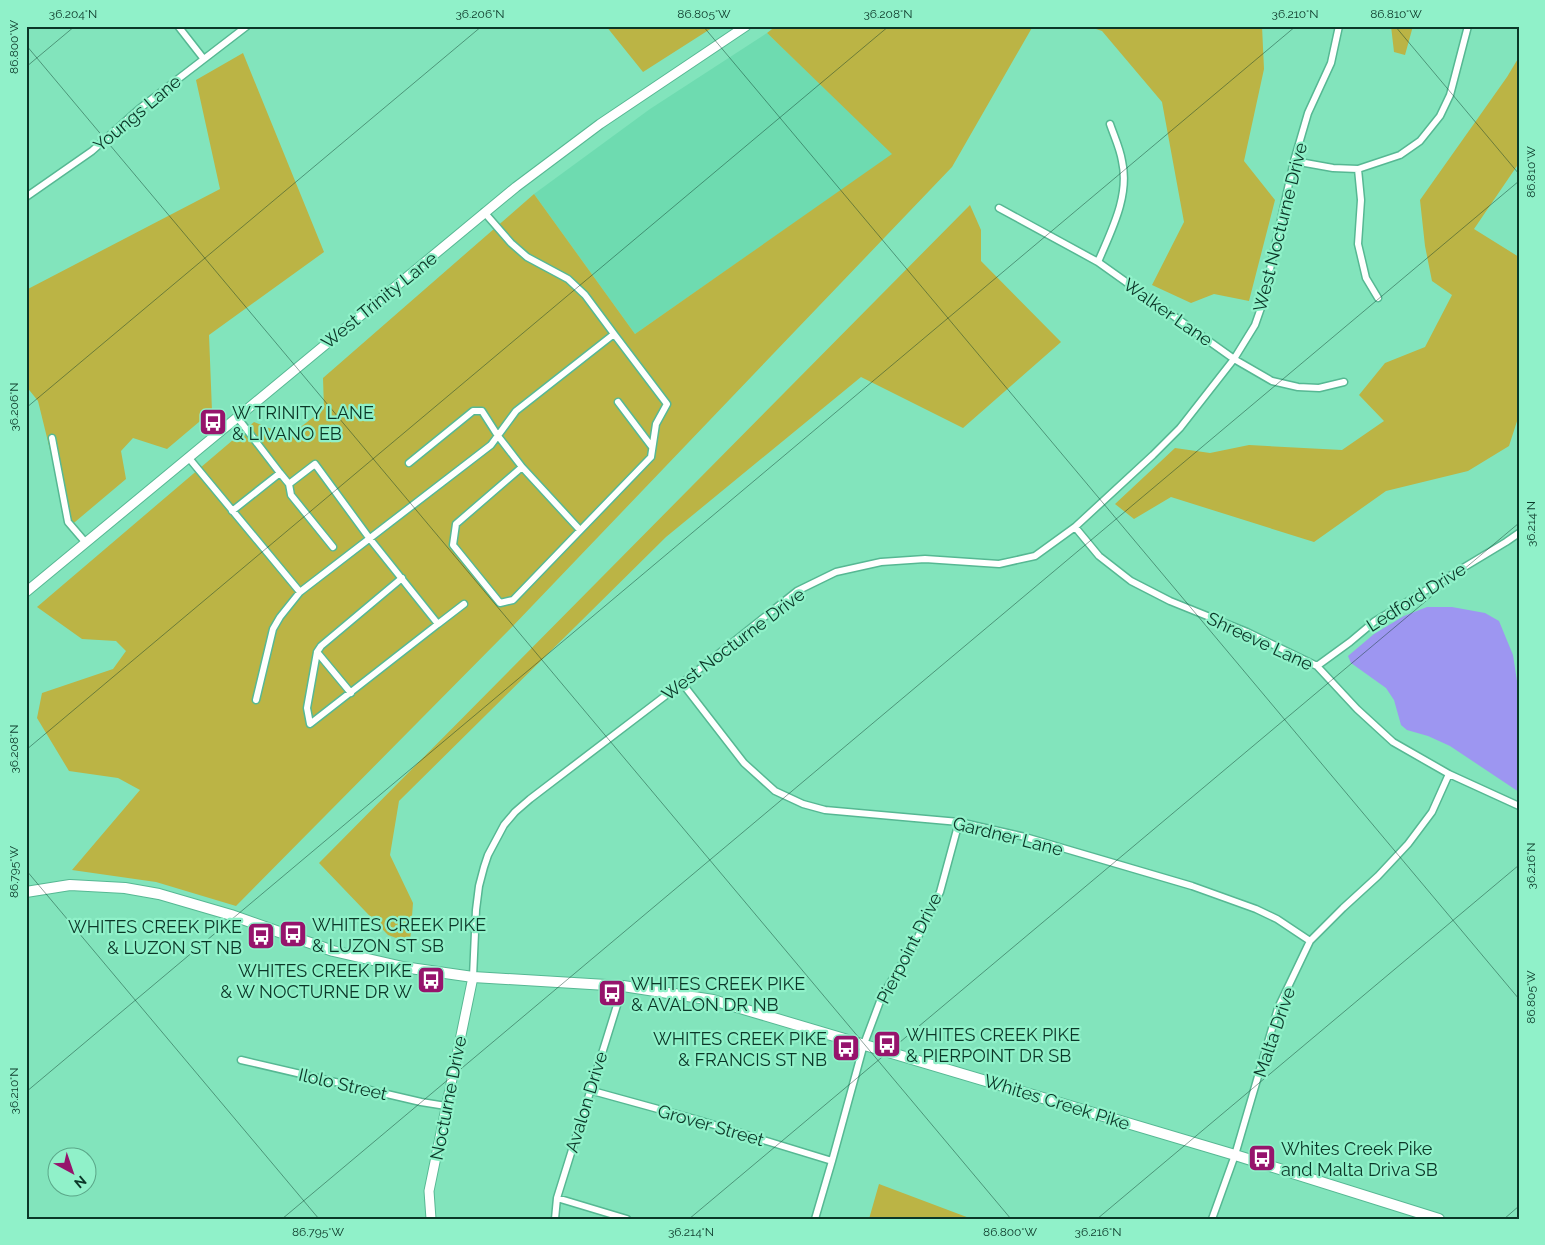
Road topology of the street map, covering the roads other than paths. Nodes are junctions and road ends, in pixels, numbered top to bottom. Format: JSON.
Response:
{"nodes":[{"id":1,"x":178,"y":26,"type":"edge"},
{"id":2,"x":246,"y":26,"type":"edge"},
{"id":3,"x":746,"y":26,"type":"edge"},
{"id":4,"x":1338,"y":26,"type":"edge"},
{"id":5,"x":1468,"y":26,"type":"edge"},
{"id":6,"x":203,"y":58,"type":"junction"},
{"id":7,"x":1110,"y":124,"type":"dead end"},
{"id":8,"x":1294,"y":161,"type":"junction"},
{"id":9,"x":1358,"y":169,"type":"junction"},
{"id":10,"x":26,"y":197,"type":"edge"},
{"id":11,"x":999,"y":208,"type":"dead end"},
{"id":12,"x":484,"y":212,"type":"junction"},
{"id":13,"x":1098,"y":262,"type":"junction"},
{"id":14,"x":1378,"y":298,"type":"dead end"},
{"id":15,"x":614,"y":334,"type":"junction"},
{"id":16,"x":1234,"y":359,"type":"junction"},
{"id":17,"x":1344,"y":382,"type":"dead end"},
{"id":18,"x":618,"y":402,"type":"dead end"},
{"id":19,"x":237,"y":417,"type":"junction"},
{"id":20,"x":498,"y":436,"type":"junction"},
{"id":21,"x":52,"y":438,"type":"dead end"},
{"id":22,"x":652,"y":447,"type":"junction"},
{"id":23,"x":188,"y":458,"type":"junction"},
{"id":24,"x":409,"y":463,"type":"dead end"},
{"id":25,"x":522,"y":467,"type":"junction"},
{"id":26,"x":280,"y":473,"type":"junction"},
{"id":27,"x":289,"y":484,"type":"junction"},
{"id":28,"x":232,"y":511,"type":"junction"},
{"id":29,"x":1076,"y":527,"type":"junction"},
{"id":30,"x":580,"y":530,"type":"junction"},
{"id":31,"x":1519,"y":533,"type":"edge"},
{"id":32,"x":370,"y":538,"type":"junction"},
{"id":33,"x":86,"y":543,"type":"junction"},
{"id":34,"x":332,"y":547,"type":"dead end"},
{"id":35,"x":402,"y":578,"type":"junction"},
{"id":36,"x":26,"y":592,"type":"edge"},
{"id":37,"x":300,"y":592,"type":"junction"},
{"id":38,"x":464,"y":604,"type":"dead end"},
{"id":39,"x":438,"y":624,"type":"junction"},
{"id":40,"x":317,"y":652,"type":"junction"},
{"id":41,"x":1317,"y":666,"type":"junction"},
{"id":42,"x":682,"y":683,"type":"junction"},
{"id":43,"x":351,"y":693,"type":"junction"},
{"id":44,"x":256,"y":700,"type":"dead end"},
{"id":45,"x":1449,"y":774,"type":"junction"},
{"id":46,"x":1519,"y":806,"type":"edge"},
{"id":47,"x":959,"y":822,"type":"junction"},
{"id":48,"x":26,"y":892,"type":"edge"},
{"id":49,"x":1310,"y":941,"type":"junction"},
{"id":50,"x":473,"y":977,"type":"junction"},
{"id":51,"x":622,"y":986,"type":"junction"},
{"id":52,"x":864,"y":1044,"type":"junction"},
{"id":53,"x":241,"y":1060,"type":"dead end"},
{"id":54,"x":589,"y":1090,"type":"junction"},
{"id":55,"x":446,"y":1106,"type":"junction"},
{"id":56,"x":1235,"y":1155,"type":"junction"},
{"id":57,"x":832,"y":1161,"type":"junction"},
{"id":58,"x":557,"y":1198,"type":"junction"},
{"id":59,"x":431,"y":1219,"type":"edge"},
{"id":60,"x":555,"y":1219,"type":"edge"},
{"id":61,"x":627,"y":1219,"type":"edge"},
{"id":62,"x":815,"y":1219,"type":"edge"},
{"id":63,"x":1212,"y":1219,"type":"edge"},
{"id":64,"x":1438,"y":1219,"type":"edge"}],
"edges":[{"from":1,"to":6,"type":"street"},
{"from":2,"to":6,"type":"street","name":"Youngs Lane"},
{"from":3,"to":12,"type":"main road","name":"West Trinity Lane"},
{"from":4,"to":8,"type":"street","name":"West Nocturne Drive"},
{"from":5,"to":9,"type":"street"},
{"from":6,"to":10,"type":"street","name":"Youngs Lane"},
{"from":7,"to":13,"type":"street"},
{"from":8,"to":9,"type":"street"},
{"from":8,"to":16,"type":"street","name":"West Nocturne Drive"},
{"from":9,"to":14,"type":"street"},
{"from":11,"to":13,"type":"street","name":"Walker Lane"},
{"from":12,"to":15,"type":"street"},
{"from":12,"to":19,"type":"main road","name":"West Trinity Lane"},
{"from":13,"to":16,"type":"street","name":"Walker Lane"},
{"from":15,"to":20,"type":"street"},
{"from":15,"to":22,"type":"street"},
{"from":16,"to":17,"type":"street","name":"Walker Lane"},
{"from":16,"to":29,"type":"street","name":"West Nocturne Drive"},
{"from":18,"to":22,"type":"street"},
{"from":19,"to":23,"type":"main road","name":"West Trinity Lane"},
{"from":19,"to":26,"type":"street"},
{"from":20,"to":24,"type":"street"},
{"from":20,"to":25,"type":"street"},
{"from":20,"to":32,"type":"street"},
{"from":21,"to":33,"type":"street"},
{"from":22,"to":30,"type":"street"},
{"from":23,"to":28,"type":"street"},
{"from":23,"to":33,"type":"main road","name":"West Trinity Lane"},
{"from":25,"to":30,"type":"street"},
{"from":25,"to":30,"type":"street"},
{"from":26,"to":27,"type":"street"},
{"from":26,"to":28,"type":"street"},
{"from":27,"to":32,"type":"street"},
{"from":27,"to":34,"type":"street"},
{"from":28,"to":37,"type":"street"},
{"from":29,"to":41,"type":"street","name":"Shreeve Lane"},
{"from":29,"to":42,"type":"street","name":"West Nocturne Drive"},
{"from":31,"to":41,"type":"street","name":"Ledford Drive"},
{"from":32,"to":35,"type":"street"},
{"from":32,"to":37,"type":"street"},
{"from":33,"to":36,"type":"main road","name":"West Trinity Lane"},
{"from":35,"to":39,"type":"street"},
{"from":35,"to":40,"type":"street"},
{"from":37,"to":44,"type":"street"},
{"from":38,"to":39,"type":"street"},
{"from":39,"to":43,"type":"street"},
{"from":40,"to":43,"type":"street"},
{"from":40,"to":43,"type":"street"},
{"from":41,"to":45,"type":"street","name":"Shreeve Lane"},
{"from":42,"to":47,"type":"street","name":"Gardner Lane"},
{"from":42,"to":50,"type":"street","name":"West Nocturne Drive"},
{"from":45,"to":46,"type":"street","name":"Shreeve Lane"},
{"from":45,"to":49,"type":"street","name":"Malta Drive"},
{"from":47,"to":49,"type":"street","name":"Gardner Lane"},
{"from":47,"to":52,"type":"street","name":"Pierpoint Drive"},
{"from":48,"to":50,"type":"main road","name":"Whites Creek Pike"},
{"from":49,"to":56,"type":"street","name":"Malta Drive"},
{"from":50,"to":51,"type":"main road","name":"Whites Creek Pike"},
{"from":50,"to":55,"type":"main road","name":"Nocturne Drive"},
{"from":51,"to":52,"type":"main road","name":"Whites Creek Pike"},
{"from":51,"to":54,"type":"street","name":"Avalon Drive"},
{"from":52,"to":56,"type":"main road","name":"Whites Creek Pike"},
{"from":52,"to":57,"type":"street","name":"Pierpoint Drive"},
{"from":53,"to":55,"type":"street","name":"Ilolo Street"},
{"from":54,"to":57,"type":"street","name":"Grover Street"},
{"from":54,"to":58,"type":"street","name":"Avalon Drive"},
{"from":55,"to":59,"type":"main road","name":"Nocturne Drive"},
{"from":56,"to":63,"type":"street","name":"Malta Drive"},
{"from":56,"to":64,"type":"main road","name":"Whites Creek Pike"},
{"from":57,"to":62,"type":"street","name":"Pierpoint Drive"},
{"from":58,"to":60,"type":"street","name":"Avalon Drive"},
{"from":58,"to":61,"type":"street"}]}
